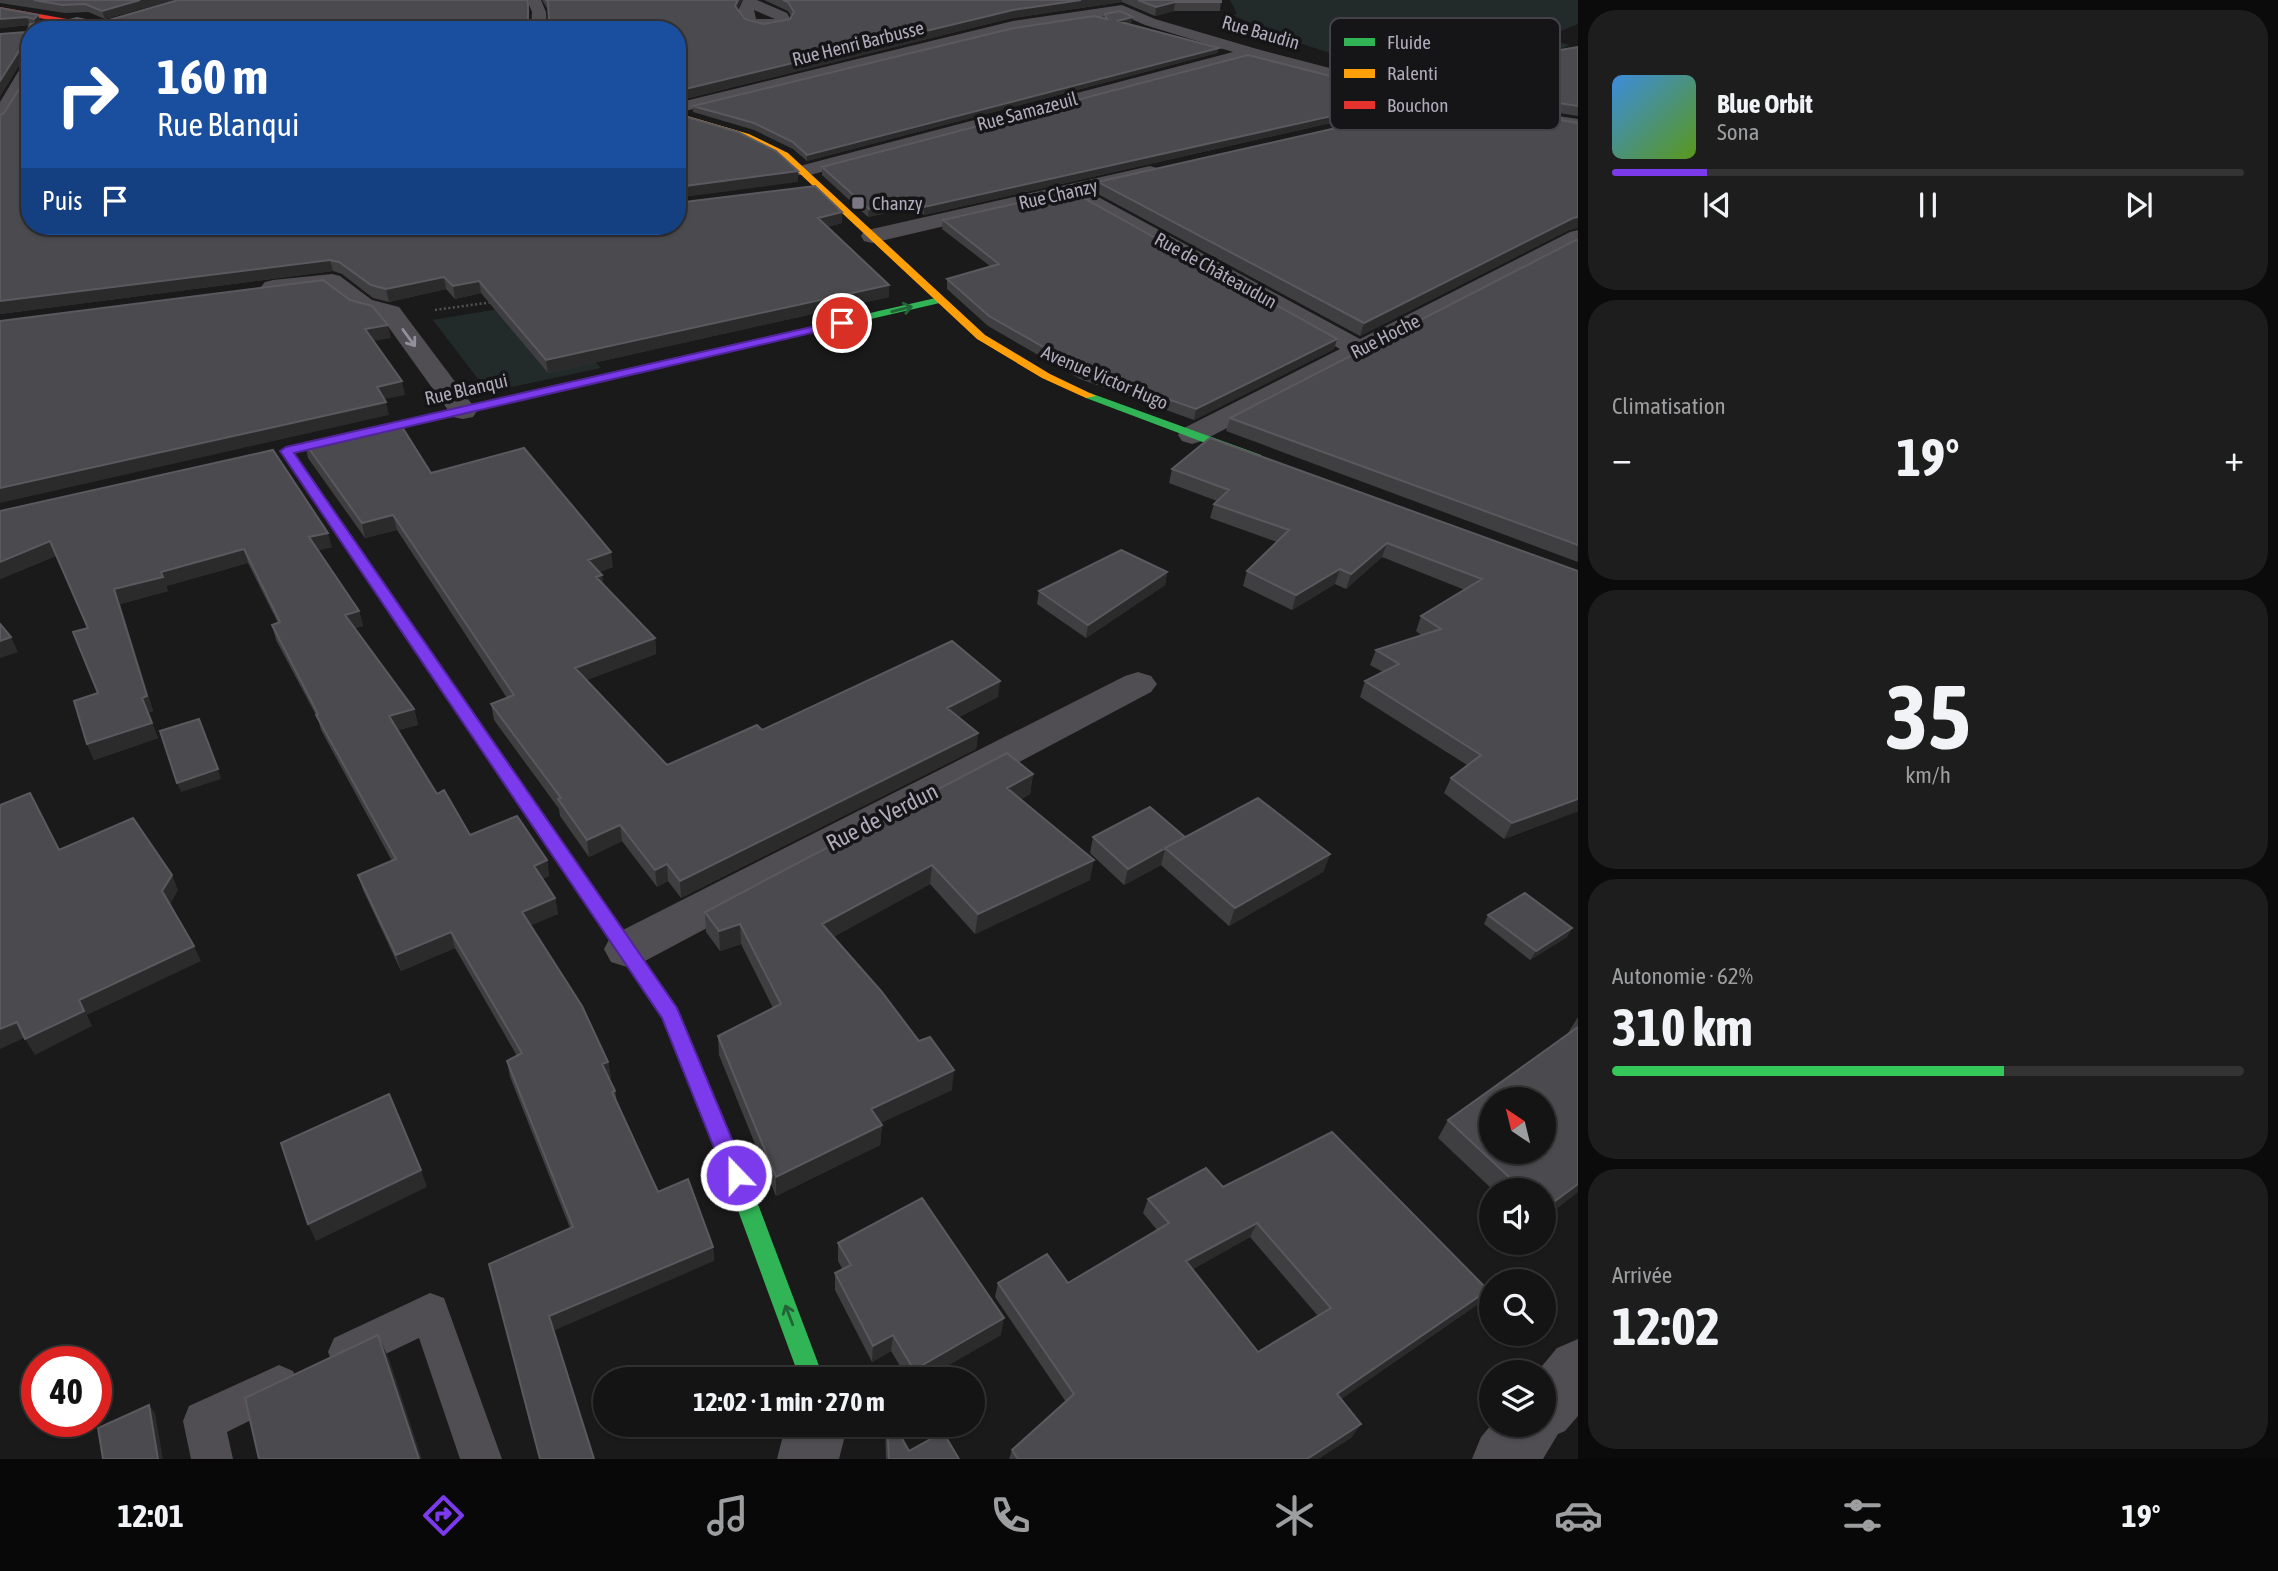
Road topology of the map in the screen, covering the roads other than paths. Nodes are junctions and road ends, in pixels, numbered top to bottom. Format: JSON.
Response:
{"nodes":[{"id":1,"x":534,"y":0,"type":"edge"},
{"id":2,"x":1120,"y":4,"type":"edge"},
{"id":3,"x":0,"y":9,"type":"edge"},
{"id":4,"x":83,"y":20,"type":"edge"},
{"id":5,"x":67,"y":21,"type":"joint"},
{"id":6,"x":539,"y":21,"type":"edge"},
{"id":7,"x":1150,"y":22,"type":"junction"},
{"id":8,"x":1178,"y":30,"type":"junction"},
{"id":9,"x":1251,"y":52,"type":"junction"},
{"id":10,"x":1330,"y":73,"type":"edge"},
{"id":11,"x":21,"y":81,"type":"edge"},
{"id":12,"x":686,"y":106,"type":"edge"},
{"id":13,"x":0,"y":117,"type":"edge"},
{"id":14,"x":686,"y":118,"type":"edge"},
{"id":15,"x":1560,"y":122,"type":"edge"},
{"id":16,"x":1578,"y":125,"type":"edge"},
{"id":17,"x":1169,"y":168,"type":"edge"},
{"id":18,"x":798,"y":181,"type":"junction"},
{"id":19,"x":824,"y":190,"type":"joint"},
{"id":20,"x":1074,"y":190,"type":"junction"},
{"id":21,"x":872,"y":236,"type":"junction"},
{"id":22,"x":1578,"y":237,"type":"edge"},
{"id":23,"x":253,"y":289,"type":"edge"},
{"id":24,"x":940,"y":300,"type":"junction"},
{"id":25,"x":1359,"y":349,"type":"junction"},
{"id":26,"x":463,"y":411,"type":"junction"},
{"id":27,"x":1192,"y":435,"type":"junction"},
{"id":28,"x":338,"y":439,"type":"edge"},
{"id":29,"x":267,"y":455,"type":"edge"},
{"id":30,"x":1268,"y":462,"type":"edge"},
{"id":31,"x":1138,"y":684,"type":"dead end"},
{"id":32,"x":627,"y":949,"type":"junction"},
{"id":33,"x":808,"y":1367,"type":"edge"},
{"id":34,"x":1578,"y":1369,"type":"edge"},
{"id":35,"x":1556,"y":1396,"type":"edge"},
{"id":36,"x":814,"y":1437,"type":"edge"},
{"id":37,"x":1521,"y":1437,"type":"edge"},
{"id":38,"x":212,"y":1459,"type":"edge"},
{"id":39,"x":481,"y":1459,"type":"edge"},
{"id":40,"x":808,"y":1459,"type":"edge"},
{"id":41,"x":1503,"y":1459,"type":"edge"}],
"edges":[{"from":1,"to":6,"type":"street"},
{"from":2,"to":7,"type":"street","name":"Rue Baudin"},
{"from":2,"to":7,"type":"street","name":"Rue Henri Barbusse"},
{"from":2,"to":8,"type":"street","name":"Rue Baudin"},
{"from":2,"to":12,"type":"street","name":"Rue Henri Barbusse"},
{"from":3,"to":5,"type":"street"},
{"from":4,"to":5,"type":"street"},
{"from":7,"to":8,"type":"street","name":"Rue Baudin"},
{"from":8,"to":9,"type":"street","name":"Rue Baudin"},
{"from":9,"to":10,"type":"street","name":"Rue Baudin"},
{"from":9,"to":18,"type":"street","name":"Rue Samazeuil"},
{"from":11,"to":13,"type":"street"},
{"from":14,"to":18,"type":"street"},
{"from":15,"to":16,"type":"street","name":"Rue Baudin"},
{"from":17,"to":20,"type":"street","name":"Rue Chanzy"},
{"from":18,"to":19,"type":"street"},
{"from":19,"to":21,"type":"street","name":"Avenue Victor Hugo"},
{"from":20,"to":21,"type":"street","name":"Rue Chanzy"},
{"from":20,"to":25,"type":"street","name":"Rue de Châteaudun"},
{"from":21,"to":24,"type":"street","name":"Avenue Victor Hugo"},
{"from":22,"to":25,"type":"street","name":"Rue Hoche"},
{"from":23,"to":26,"type":"street","one_way":true},
{"from":26,"to":24,"type":"street","name":"Rue Blanqui","one_way":true},
{"from":24,"to":27,"type":"street","name":"Avenue Victor Hugo"},
{"from":25,"to":27,"type":"street","name":"Rue Hoche"},
{"from":26,"to":28,"type":"street","name":"Rue Blanqui"},
{"from":27,"to":30,"type":"street","name":"Avenue Victor Hugo"},
{"from":29,"to":32,"type":"street"},
{"from":31,"to":32,"type":"street","name":"Rue de Verdun"},
{"from":33,"to":32,"type":"street","one_way":true},
{"from":34,"to":35,"type":"street"},
{"from":36,"to":40,"type":"street"},
{"from":37,"to":41,"type":"street"},
{"from":38,"to":39,"type":"lane"}]}
